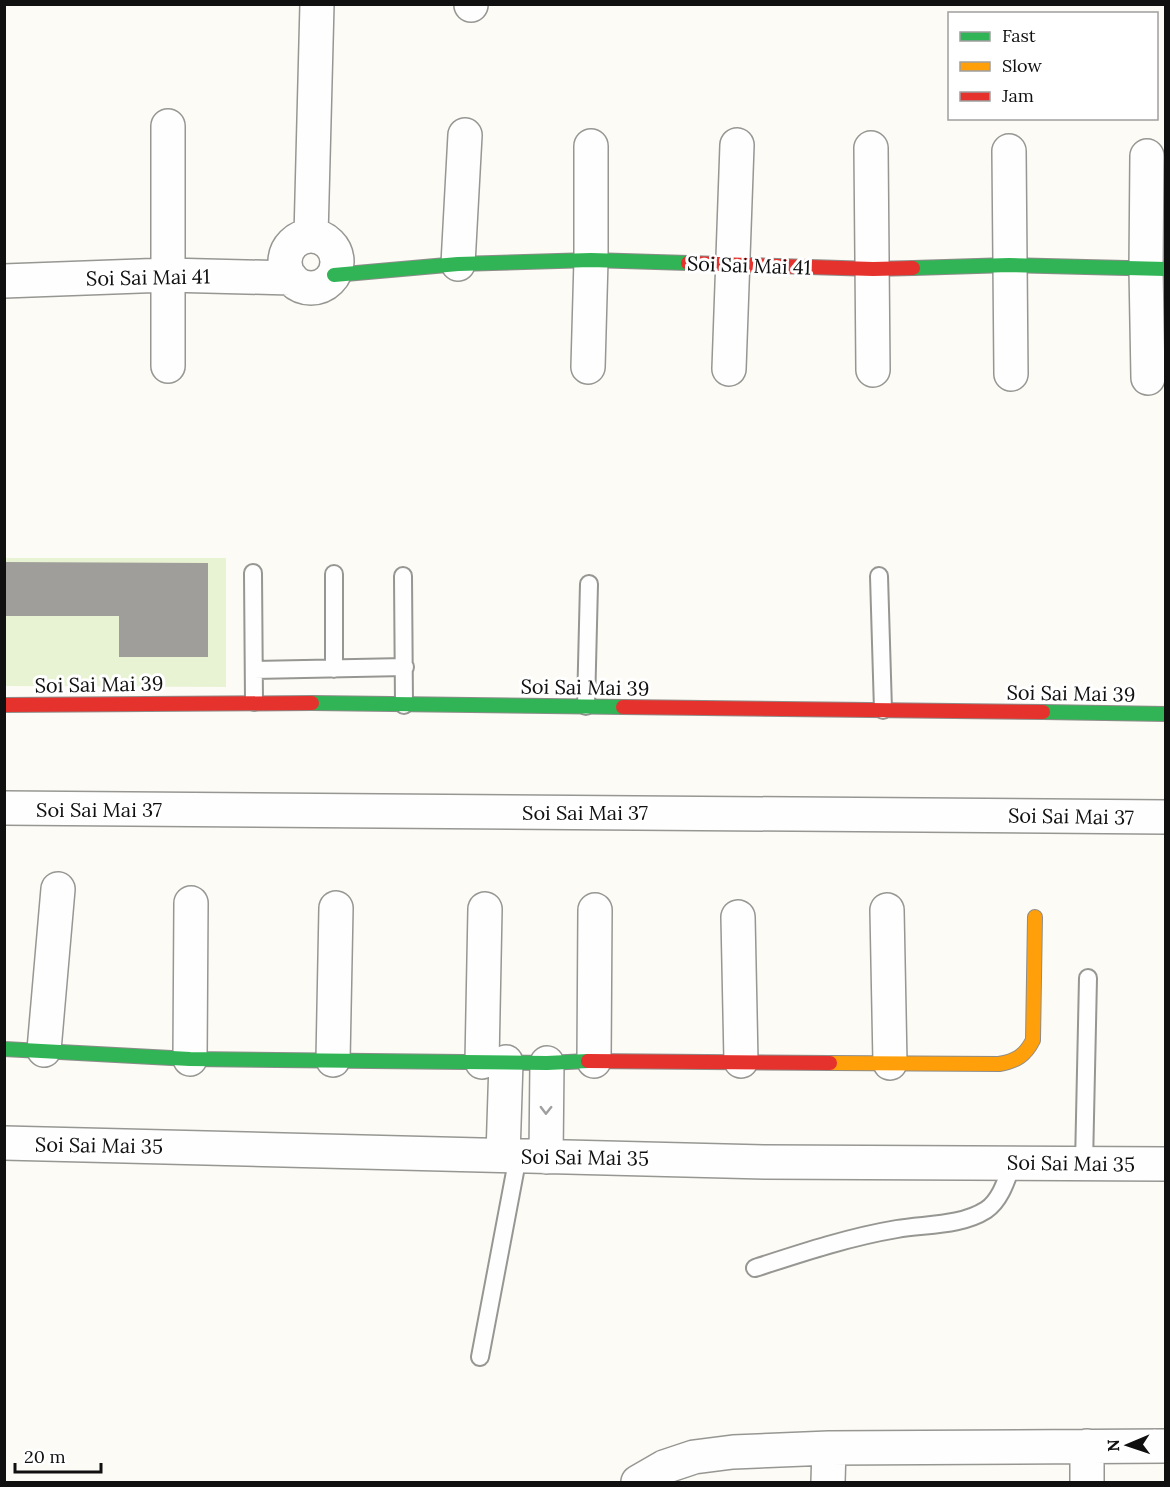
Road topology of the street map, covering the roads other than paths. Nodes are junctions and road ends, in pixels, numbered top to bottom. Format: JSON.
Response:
{"nodes":[{"id":1,"x":317,"y":4,"type":"edge"},
{"id":2,"x":168,"y":126,"type":"dead end"},
{"id":3,"x":465,"y":135,"type":"dead end"},
{"id":4,"x":737,"y":145,"type":"dead end"},
{"id":5,"x":591,"y":146,"type":"dead end"},
{"id":6,"x":872,"y":148,"type":"dead end"},
{"id":7,"x":1009,"y":151,"type":"dead end"},
{"id":8,"x":1147,"y":156,"type":"dead end"},
{"id":9,"x":311,"y":236,"type":"junction"},
{"id":10,"x":591,"y":260,"type":"junction"},
{"id":11,"x":458,"y":264,"type":"junction"},
{"id":12,"x":732,"y":264,"type":"junction"},
{"id":13,"x":1009,"y":265,"type":"junction"},
{"id":14,"x":873,"y":269,"type":"junction"},
{"id":15,"x":1156,"y":269,"type":"edge"},
{"id":16,"x":167,"y":274,"type":"junction"},
{"id":17,"x":334,"y":275,"type":"junction"},
{"id":18,"x":291,"y":278,"type":"junction"},
{"id":19,"x":4,"y":281,"type":"edge"},
{"id":20,"x":168,"y":366,"type":"dead end"},
{"id":21,"x":588,"y":367,"type":"dead end"},
{"id":22,"x":729,"y":369,"type":"dead end"},
{"id":23,"x":873,"y":370,"type":"dead end"},
{"id":24,"x":1011,"y":374,"type":"dead end"},
{"id":25,"x":1148,"y":378,"type":"dead end"},
{"id":26,"x":253,"y":573,"type":"dead end"},
{"id":27,"x":334,"y":574,"type":"dead end"},
{"id":28,"x":404,"y":576,"type":"dead end"},
{"id":29,"x":879,"y":576,"type":"dead end"},
{"id":30,"x":589,"y":584,"type":"dead end"},
{"id":31,"x":405,"y":667,"type":"junction"},
{"id":32,"x":334,"y":669,"type":"junction"},
{"id":33,"x":254,"y":670,"type":"junction"},
{"id":34,"x":254,"y":702,"type":"junction"},
{"id":35,"x":4,"y":705,"type":"edge"},
{"id":36,"x":404,"y":705,"type":"junction"},
{"id":37,"x":586,"y":706,"type":"junction"},
{"id":38,"x":884,"y":710,"type":"junction"},
{"id":39,"x":1166,"y":714,"type":"edge"},
{"id":40,"x":4,"y":808,"type":"edge"},
{"id":41,"x":1166,"y":817,"type":"edge"},
{"id":42,"x":58,"y":889,"type":"dead end"},
{"id":43,"x":191,"y":903,"type":"dead end"},
{"id":44,"x":336,"y":908,"type":"dead end"},
{"id":45,"x":485,"y":909,"type":"dead end"},
{"id":46,"x":595,"y":910,"type":"dead end"},
{"id":47,"x":887,"y":910,"type":"dead end"},
{"id":48,"x":1035,"y":916,"type":"dead end"},
{"id":49,"x":738,"y":917,"type":"dead end"},
{"id":50,"x":1088,"y":978,"type":"dead end"},
{"id":51,"x":4,"y":1049,"type":"edge"},
{"id":52,"x":44,"y":1050,"type":"junction"},
{"id":53,"x":190,"y":1059,"type":"junction"},
{"id":54,"x":333,"y":1060,"type":"junction"},
{"id":55,"x":594,"y":1061,"type":"junction"},
{"id":56,"x":741,"y":1061,"type":"junction"},
{"id":57,"x":494,"y":1062,"type":"junction"},
{"id":58,"x":547,"y":1063,"type":"junction"},
{"id":59,"x":890,"y":1063,"type":"junction"},
{"id":60,"x":4,"y":1143,"type":"edge"},
{"id":61,"x":522,"y":1156,"type":"junction"},
{"id":62,"x":1013,"y":1162,"type":"junction"},
{"id":63,"x":1084,"y":1164,"type":"junction"},
{"id":64,"x":1166,"y":1164,"type":"edge"},
{"id":65,"x":755,"y":1268,"type":"dead end"},
{"id":66,"x":480,"y":1357,"type":"dead end"},
{"id":67,"x":1087,"y":1446,"type":"junction"},
{"id":68,"x":1166,"y":1446,"type":"edge"},
{"id":69,"x":829,"y":1448,"type":"junction"},
{"id":70,"x":638,"y":1482,"type":"edge"},
{"id":71,"x":828,"y":1482,"type":"edge"},
{"id":72,"x":1087,"y":1482,"type":"edge"}],
"edges":[{"from":1,"to":9,"type":"street"},
{"from":2,"to":16,"type":"street"},
{"from":3,"to":11,"type":"street"},
{"from":4,"to":12,"type":"street"},
{"from":5,"to":10,"type":"street"},
{"from":6,"to":14,"type":"street"},
{"from":7,"to":13,"type":"street"},
{"from":8,"to":15,"type":"street"},
{"from":9,"to":17,"type":"street"},
{"from":9,"to":18,"type":"street"},
{"from":10,"to":11,"type":"street","name":"Soi Sai Mai 41"},
{"from":10,"to":12,"type":"street","name":"Soi Sai Mai 41"},
{"from":10,"to":21,"type":"street"},
{"from":11,"to":17,"type":"street","name":"Soi Sai Mai 41"},
{"from":12,"to":14,"type":"street","name":"Soi Sai Mai 41"},
{"from":12,"to":22,"type":"street"},
{"from":13,"to":14,"type":"street","name":"Soi Sai Mai 41"},
{"from":13,"to":15,"type":"street","name":"Soi Sai Mai 41"},
{"from":13,"to":24,"type":"street"},
{"from":14,"to":23,"type":"street"},
{"from":15,"to":25,"type":"street"},
{"from":16,"to":18,"type":"street","name":"Soi Sai Mai 41"},
{"from":16,"to":19,"type":"street","name":"Soi Sai Mai 41"},
{"from":16,"to":20,"type":"street"},
{"from":17,"to":18,"type":"street"},
{"from":26,"to":33,"type":"lane"},
{"from":27,"to":32,"type":"lane"},
{"from":28,"to":31,"type":"lane"},
{"from":29,"to":38,"type":"lane"},
{"from":30,"to":37,"type":"lane"},
{"from":31,"to":32,"type":"lane"},
{"from":31,"to":36,"type":"lane"},
{"from":32,"to":33,"type":"lane"},
{"from":33,"to":34,"type":"lane"},
{"from":34,"to":35,"type":"street","name":"Soi Sai Mai 39"},
{"from":34,"to":36,"type":"street","name":"Soi Sai Mai 39"},
{"from":36,"to":37,"type":"street","name":"Soi Sai Mai 39"},
{"from":37,"to":38,"type":"street","name":"Soi Sai Mai 39"},
{"from":38,"to":39,"type":"street","name":"Soi Sai Mai 39"},
{"from":40,"to":41,"type":"street","name":"Soi Sai Mai 37"},
{"from":42,"to":52,"type":"street"},
{"from":43,"to":53,"type":"street"},
{"from":44,"to":54,"type":"street"},
{"from":45,"to":57,"type":"street"},
{"from":46,"to":55,"type":"street"},
{"from":47,"to":59,"type":"street"},
{"from":48,"to":59,"type":"street"},
{"from":49,"to":56,"type":"street"},
{"from":50,"to":63,"type":"lane"},
{"from":51,"to":52,"type":"street"},
{"from":52,"to":53,"type":"street"},
{"from":53,"to":54,"type":"street"},
{"from":54,"to":57,"type":"street"},
{"from":55,"to":56,"type":"street"},
{"from":55,"to":58,"type":"street"},
{"from":56,"to":59,"type":"street"},
{"from":57,"to":58,"type":"street"},
{"from":57,"to":61,"type":"street"},
{"from":58,"to":61,"type":"street","one_way":true},
{"from":60,"to":61,"type":"street","name":"Soi Sai Mai 35"},
{"from":61,"to":62,"type":"street","name":"Soi Sai Mai 35"},
{"from":61,"to":66,"type":"lane"},
{"from":62,"to":63,"type":"street","name":"Soi Sai Mai 35"},
{"from":62,"to":65,"type":"lane"},
{"from":63,"to":64,"type":"street","name":"Soi Sai Mai 35"},
{"from":67,"to":68,"type":"street"},
{"from":67,"to":69,"type":"street"},
{"from":67,"to":72,"type":"street"},
{"from":69,"to":70,"type":"street"},
{"from":69,"to":71,"type":"street"}]}
